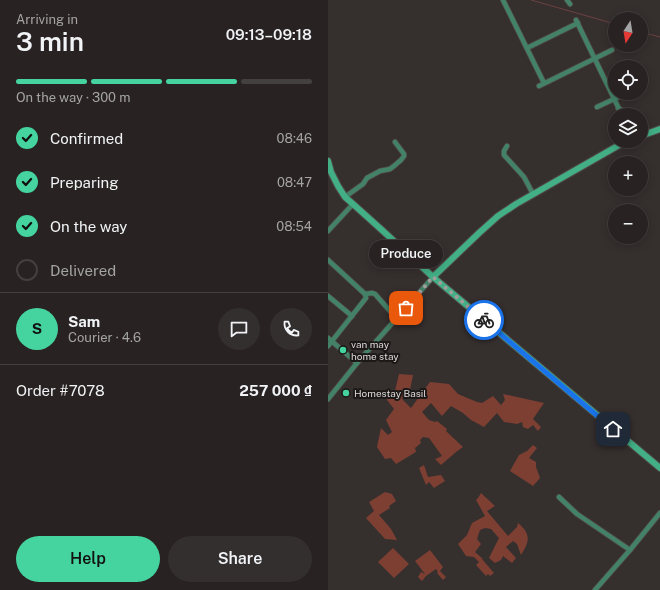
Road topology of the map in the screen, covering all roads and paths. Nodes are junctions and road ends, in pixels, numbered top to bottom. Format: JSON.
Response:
{"nodes":[{"id":1,"x":503,"y":0,"type":"edge"},
{"id":2,"x":527,"y":48,"type":"junction"},
{"id":3,"x":608,"y":52,"type":"edge"},
{"id":4,"x":595,"y":59,"type":"junction"},
{"id":5,"x":608,"y":86,"type":"edge"},
{"id":6,"x":612,"y":100,"type":"edge"},
{"id":7,"x":597,"y":107,"type":"dead end"},
{"id":8,"x":660,"y":129,"type":"edge"},
{"id":9,"x":648,"y":133,"type":"edge"},
{"id":10,"x":395,"y":142,"type":"dead end"},
{"id":11,"x":507,"y":146,"type":"dead end"},
{"id":12,"x":614,"y":148,"type":"edge"},
{"id":13,"x":328,"y":161,"type":"edge"},
{"id":14,"x":533,"y":194,"type":"junction"},
{"id":15,"x":345,"y":197,"type":"junction"},
{"id":16,"x":353,"y":204,"type":"junction"},
{"id":17,"x":328,"y":231,"type":"edge"},
{"id":18,"x":328,"y":260,"type":"edge"},
{"id":19,"x":433,"y":277,"type":"junction"},
{"id":20,"x":328,"y":296,"type":"edge"},
{"id":21,"x":365,"y":296,"type":"junction"},
{"id":22,"x":352,"y":316,"type":"junction"},
{"id":23,"x":397,"y":319,"type":"junction"},
{"id":24,"x":330,"y":340,"type":"edge"},
{"id":25,"x":328,"y":346,"type":"edge"},
{"id":26,"x":357,"y":363,"type":"junction"},
{"id":27,"x":328,"y":399,"type":"edge"},
{"id":28,"x":660,"y":468,"type":"edge"},
{"id":29,"x":559,"y":497,"type":"dead end"},
{"id":30,"x":660,"y":514,"type":"edge"},
{"id":31,"x":630,"y":550,"type":"junction"},
{"id":32,"x":594,"y":590,"type":"edge"}],
"edges":[{"from":1,"to":2,"type":"street"},
{"from":2,"to":4,"type":"street"},
{"from":2,"to":4,"type":"street"},
{"from":3,"to":4,"type":"street"},
{"from":4,"to":5,"type":"street"},
{"from":6,"to":7,"type":"street"},
{"from":8,"to":9,"type":"main road"},
{"from":10,"to":15,"type":"street"},
{"from":11,"to":14,"type":"street"},
{"from":12,"to":14,"type":"main road"},
{"from":13,"to":15,"type":"main road"},
{"from":14,"to":19,"type":"main road"},
{"from":15,"to":16,"type":"main road"},
{"from":16,"to":17,"type":"street"},
{"from":16,"to":19,"type":"main road"},
{"from":18,"to":21,"type":"street"},
{"from":19,"to":23,"type":"street"},
{"from":19,"to":28,"type":"main road"},
{"from":20,"to":22,"type":"street"},
{"from":21,"to":22,"type":"street"},
{"from":21,"to":23,"type":"street"},
{"from":22,"to":24,"type":"street"},
{"from":23,"to":26,"type":"street"},
{"from":24,"to":25,"type":"street"},
{"from":24,"to":26,"type":"street"},
{"from":26,"to":27,"type":"street"},
{"from":29,"to":31,"type":"street"},
{"from":30,"to":31,"type":"street"},
{"from":31,"to":32,"type":"street"}]}
